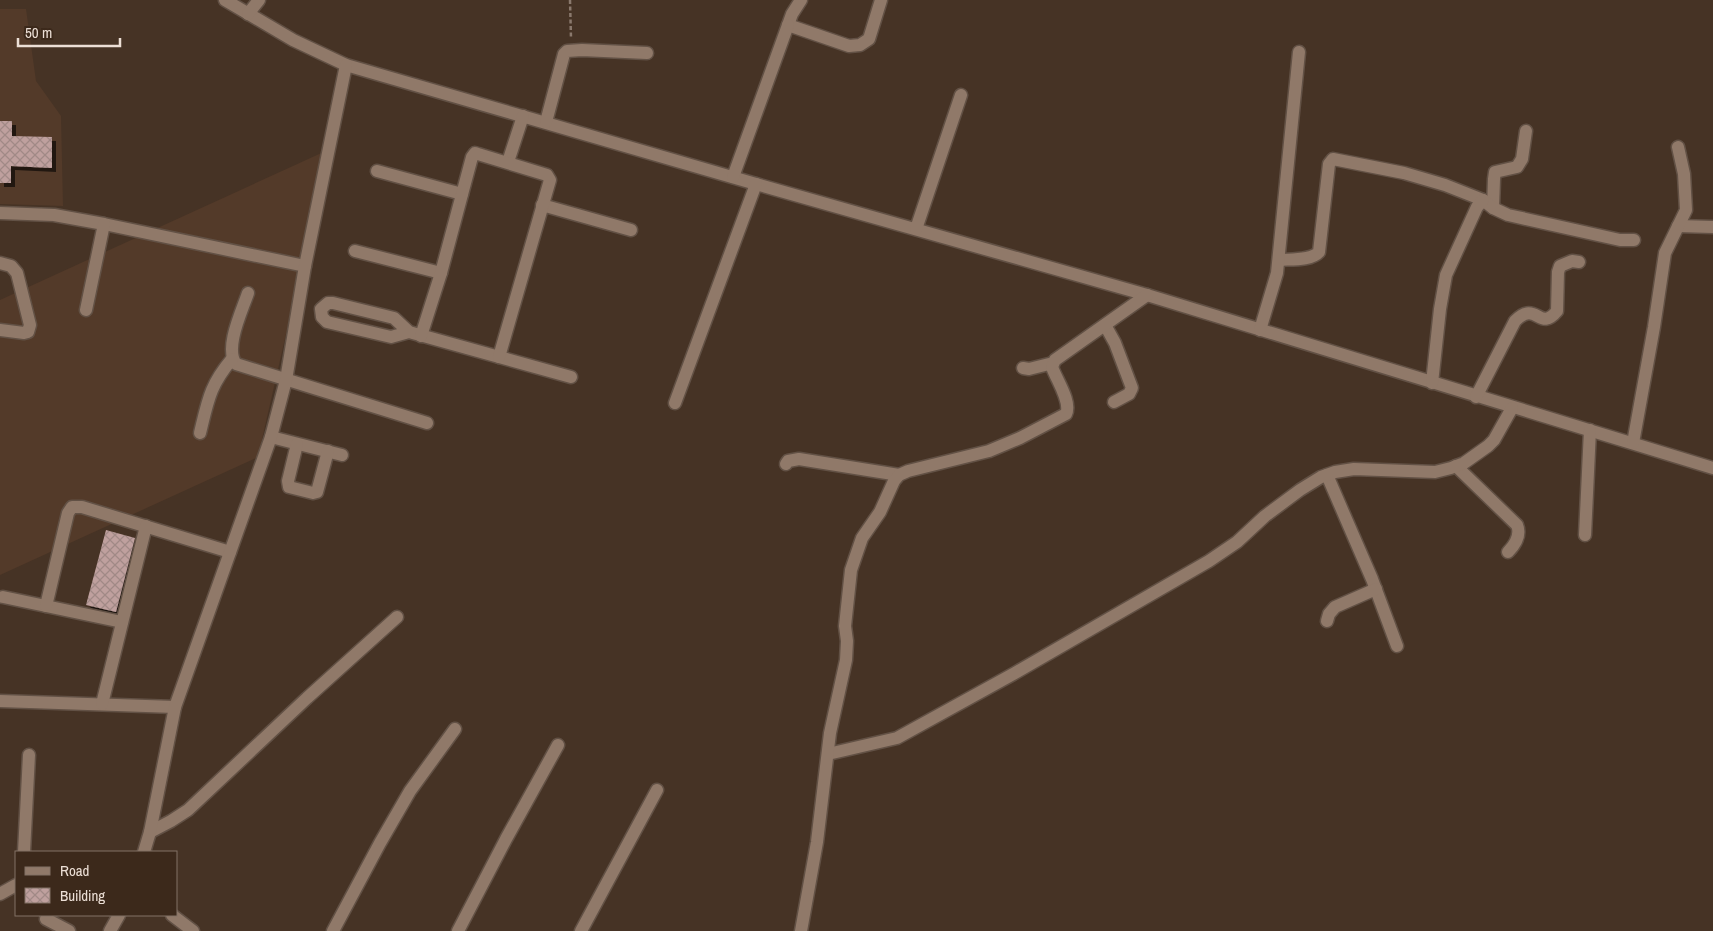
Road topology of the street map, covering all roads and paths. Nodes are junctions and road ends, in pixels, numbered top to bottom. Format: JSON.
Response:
{"nodes":[{"id":1,"x":226,"y":0,"type":"edge"},
{"id":2,"x":259,"y":0,"type":"edge"},
{"id":3,"x":570,"y":0,"type":"edge"},
{"id":4,"x":801,"y":0,"type":"edge"},
{"id":5,"x":881,"y":0,"type":"edge"},
{"id":6,"x":248,"y":14,"type":"junction"},
{"id":7,"x":788,"y":25,"type":"junction"},
{"id":8,"x":570,"y":50,"type":"junction"},
{"id":9,"x":1299,"y":52,"type":"dead end"},
{"id":10,"x":648,"y":53,"type":"dead end"},
{"id":11,"x":346,"y":65,"type":"junction"},
{"id":12,"x":961,"y":95,"type":"dead end"},
{"id":13,"x":523,"y":116,"type":"junction"},
{"id":14,"x":546,"y":122,"type":"junction"},
{"id":15,"x":1526,"y":131,"type":"dead end"},
{"id":16,"x":1678,"y":147,"type":"dead end"},
{"id":17,"x":508,"y":162,"type":"junction"},
{"id":18,"x":377,"y":171,"type":"dead end"},
{"id":19,"x":733,"y":176,"type":"junction"},
{"id":20,"x":756,"y":184,"type":"junction"},
{"id":21,"x":462,"y":194,"type":"junction"},
{"id":22,"x":1488,"y":204,"type":"junction"},
{"id":23,"x":542,"y":205,"type":"junction"},
{"id":24,"x":0,"y":213,"type":"edge"},
{"id":25,"x":104,"y":224,"type":"junction"},
{"id":26,"x":1678,"y":226,"type":"junction"},
{"id":27,"x":1713,"y":227,"type":"edge"},
{"id":28,"x":916,"y":229,"type":"junction"},
{"id":29,"x":631,"y":230,"type":"dead end"},
{"id":30,"x":1634,"y":240,"type":"dead end"},
{"id":31,"x":355,"y":250,"type":"dead end"},
{"id":32,"x":1279,"y":260,"type":"junction"},
{"id":33,"x":0,"y":262,"type":"edge"},
{"id":34,"x":1579,"y":262,"type":"dead end"},
{"id":35,"x":305,"y":266,"type":"junction"},
{"id":36,"x":441,"y":273,"type":"junction"},
{"id":37,"x":248,"y":293,"type":"dead end"},
{"id":38,"x":1147,"y":295,"type":"junction"},
{"id":39,"x":86,"y":310,"type":"dead end"},
{"id":40,"x":1105,"y":325,"type":"junction"},
{"id":41,"x":0,"y":330,"type":"edge"},
{"id":42,"x":1260,"y":330,"type":"junction"},
{"id":43,"x":415,"y":334,"type":"junction"},
{"id":44,"x":499,"y":357,"type":"junction"},
{"id":45,"x":232,"y":359,"type":"junction"},
{"id":46,"x":1053,"y":363,"type":"junction"},
{"id":47,"x":1022,"y":368,"type":"dead end"},
{"id":48,"x":571,"y":377,"type":"dead end"},
{"id":49,"x":286,"y":380,"type":"junction"},
{"id":50,"x":1432,"y":383,"type":"junction"},
{"id":51,"x":1476,"y":397,"type":"junction"},
{"id":52,"x":1114,"y":402,"type":"dead end"},
{"id":53,"x":675,"y":404,"type":"dead end"},
{"id":54,"x":1512,"y":408,"type":"junction"},
{"id":55,"x":427,"y":423,"type":"dead end"},
{"id":56,"x":1590,"y":430,"type":"junction"},
{"id":57,"x":200,"y":433,"type":"dead end"},
{"id":58,"x":271,"y":437,"type":"junction"},
{"id":59,"x":1633,"y":443,"type":"junction"},
{"id":60,"x":297,"y":444,"type":"junction"},
{"id":61,"x":328,"y":451,"type":"junction"},
{"id":62,"x":342,"y":455,"type":"dead end"},
{"id":63,"x":786,"y":464,"type":"dead end"},
{"id":64,"x":1456,"y":466,"type":"junction"},
{"id":65,"x":1713,"y":468,"type":"edge"},
{"id":66,"x":1327,"y":474,"type":"junction"},
{"id":67,"x":899,"y":475,"type":"junction"},
{"id":68,"x":146,"y":526,"type":"junction"},
{"id":69,"x":1585,"y":535,"type":"dead end"},
{"id":70,"x":230,"y":552,"type":"junction"},
{"id":71,"x":1508,"y":552,"type":"dead end"},
{"id":72,"x":1376,"y":589,"type":"junction"},
{"id":73,"x":3,"y":597,"type":"dead end"},
{"id":74,"x":46,"y":606,"type":"junction"},
{"id":75,"x":397,"y":617,"type":"dead end"},
{"id":76,"x":1327,"y":620,"type":"dead end"},
{"id":77,"x":122,"y":622,"type":"junction"},
{"id":78,"x":1397,"y":646,"type":"dead end"},
{"id":79,"x":0,"y":701,"type":"edge"},
{"id":80,"x":102,"y":704,"type":"junction"},
{"id":81,"x":175,"y":707,"type":"junction"},
{"id":82,"x":455,"y":729,"type":"dead end"},
{"id":83,"x":558,"y":745,"type":"dead end"},
{"id":84,"x":29,"y":754,"type":"dead end"},
{"id":85,"x":828,"y":754,"type":"junction"},
{"id":86,"x":657,"y":790,"type":"dead end"},
{"id":87,"x":150,"y":832,"type":"junction"},
{"id":88,"x":24,"y":851,"type":"edge"},
{"id":89,"x":144,"y":851,"type":"edge"},
{"id":90,"x":15,"y":886,"type":"edge"},
{"id":91,"x":0,"y":894,"type":"edge"},
{"id":92,"x":118,"y":916,"type":"edge"},
{"id":93,"x":173,"y":916,"type":"edge"},
{"id":94,"x":46,"y":919,"type":"dead end"},
{"id":95,"x":69,"y":931,"type":"edge"},
{"id":96,"x":110,"y":931,"type":"edge"},
{"id":97,"x":194,"y":931,"type":"edge"},
{"id":98,"x":333,"y":931,"type":"edge"},
{"id":99,"x":458,"y":931,"type":"edge"},
{"id":100,"x":581,"y":931,"type":"edge"},
{"id":101,"x":801,"y":931,"type":"edge"}],
"edges":[{"from":1,"to":6,"type":"street"},
{"from":2,"to":6,"type":"street"},
{"from":3,"to":8,"type":"path"},
{"from":4,"to":7,"type":"street"},
{"from":5,"to":7,"type":"street"},
{"from":6,"to":11,"type":"street"},
{"from":7,"to":19,"type":"street"},
{"from":8,"to":10,"type":"street"},
{"from":8,"to":14,"type":"street"},
{"from":9,"to":32,"type":"street"},
{"from":11,"to":13,"type":"street"},
{"from":11,"to":35,"type":"street"},
{"from":12,"to":28,"type":"street"},
{"from":13,"to":14,"type":"street"},
{"from":13,"to":17,"type":"street"},
{"from":14,"to":19,"type":"street"},
{"from":15,"to":22,"type":"street"},
{"from":16,"to":26,"type":"street"},
{"from":17,"to":21,"type":"street"},
{"from":17,"to":23,"type":"street"},
{"from":18,"to":21,"type":"street"},
{"from":19,"to":20,"type":"street"},
{"from":20,"to":28,"type":"street"},
{"from":20,"to":53,"type":"street"},
{"from":21,"to":36,"type":"street"},
{"from":22,"to":30,"type":"street"},
{"from":22,"to":32,"type":"street"},
{"from":22,"to":50,"type":"street"},
{"from":23,"to":29,"type":"street"},
{"from":23,"to":44,"type":"street"},
{"from":24,"to":25,"type":"street"},
{"from":25,"to":35,"type":"street"},
{"from":25,"to":39,"type":"street"},
{"from":26,"to":27,"type":"street"},
{"from":26,"to":59,"type":"street"},
{"from":28,"to":38,"type":"street"},
{"from":31,"to":36,"type":"street"},
{"from":32,"to":42,"type":"street"},
{"from":33,"to":41,"type":"street"},
{"from":34,"to":51,"type":"street"},
{"from":35,"to":49,"type":"street"},
{"from":36,"to":43,"type":"street"},
{"from":37,"to":45,"type":"street"},
{"from":38,"to":40,"type":"street"},
{"from":38,"to":42,"type":"street"},
{"from":40,"to":46,"type":"street"},
{"from":40,"to":52,"type":"street"},
{"from":42,"to":50,"type":"street"},
{"from":43,"to":43,"type":"street"},
{"from":43,"to":44,"type":"street"},
{"from":44,"to":48,"type":"street"},
{"from":45,"to":49,"type":"street"},
{"from":45,"to":57,"type":"street"},
{"from":46,"to":47,"type":"street"},
{"from":46,"to":67,"type":"street"},
{"from":49,"to":55,"type":"street"},
{"from":49,"to":58,"type":"street"},
{"from":50,"to":51,"type":"street"},
{"from":51,"to":54,"type":"street"},
{"from":54,"to":56,"type":"street"},
{"from":54,"to":64,"type":"street"},
{"from":56,"to":59,"type":"street"},
{"from":56,"to":69,"type":"street"},
{"from":58,"to":60,"type":"street"},
{"from":58,"to":70,"type":"street"},
{"from":59,"to":65,"type":"street"},
{"from":60,"to":61,"type":"street"},
{"from":60,"to":61,"type":"street"},
{"from":61,"to":62,"type":"street"},
{"from":63,"to":67,"type":"street"},
{"from":64,"to":66,"type":"street"},
{"from":64,"to":71,"type":"street"},
{"from":66,"to":72,"type":"street"},
{"from":66,"to":85,"type":"street"},
{"from":67,"to":85,"type":"street"},
{"from":68,"to":70,"type":"street"},
{"from":68,"to":74,"type":"street"},
{"from":68,"to":77,"type":"street"},
{"from":70,"to":81,"type":"street"},
{"from":72,"to":76,"type":"street"},
{"from":72,"to":78,"type":"street"},
{"from":73,"to":74,"type":"street"},
{"from":74,"to":77,"type":"street"},
{"from":75,"to":87,"type":"street"},
{"from":77,"to":80,"type":"street"},
{"from":79,"to":80,"type":"street"},
{"from":80,"to":81,"type":"street"},
{"from":81,"to":87,"type":"street"},
{"from":82,"to":98,"type":"street"},
{"from":83,"to":99,"type":"street"},
{"from":84,"to":88,"type":"street"},
{"from":85,"to":101,"type":"street"},
{"from":86,"to":100,"type":"street"},
{"from":87,"to":89,"type":"street"},
{"from":90,"to":91,"type":"street"},
{"from":92,"to":96,"type":"street"},
{"from":93,"to":97,"type":"street"},
{"from":94,"to":95,"type":"street"}]}
